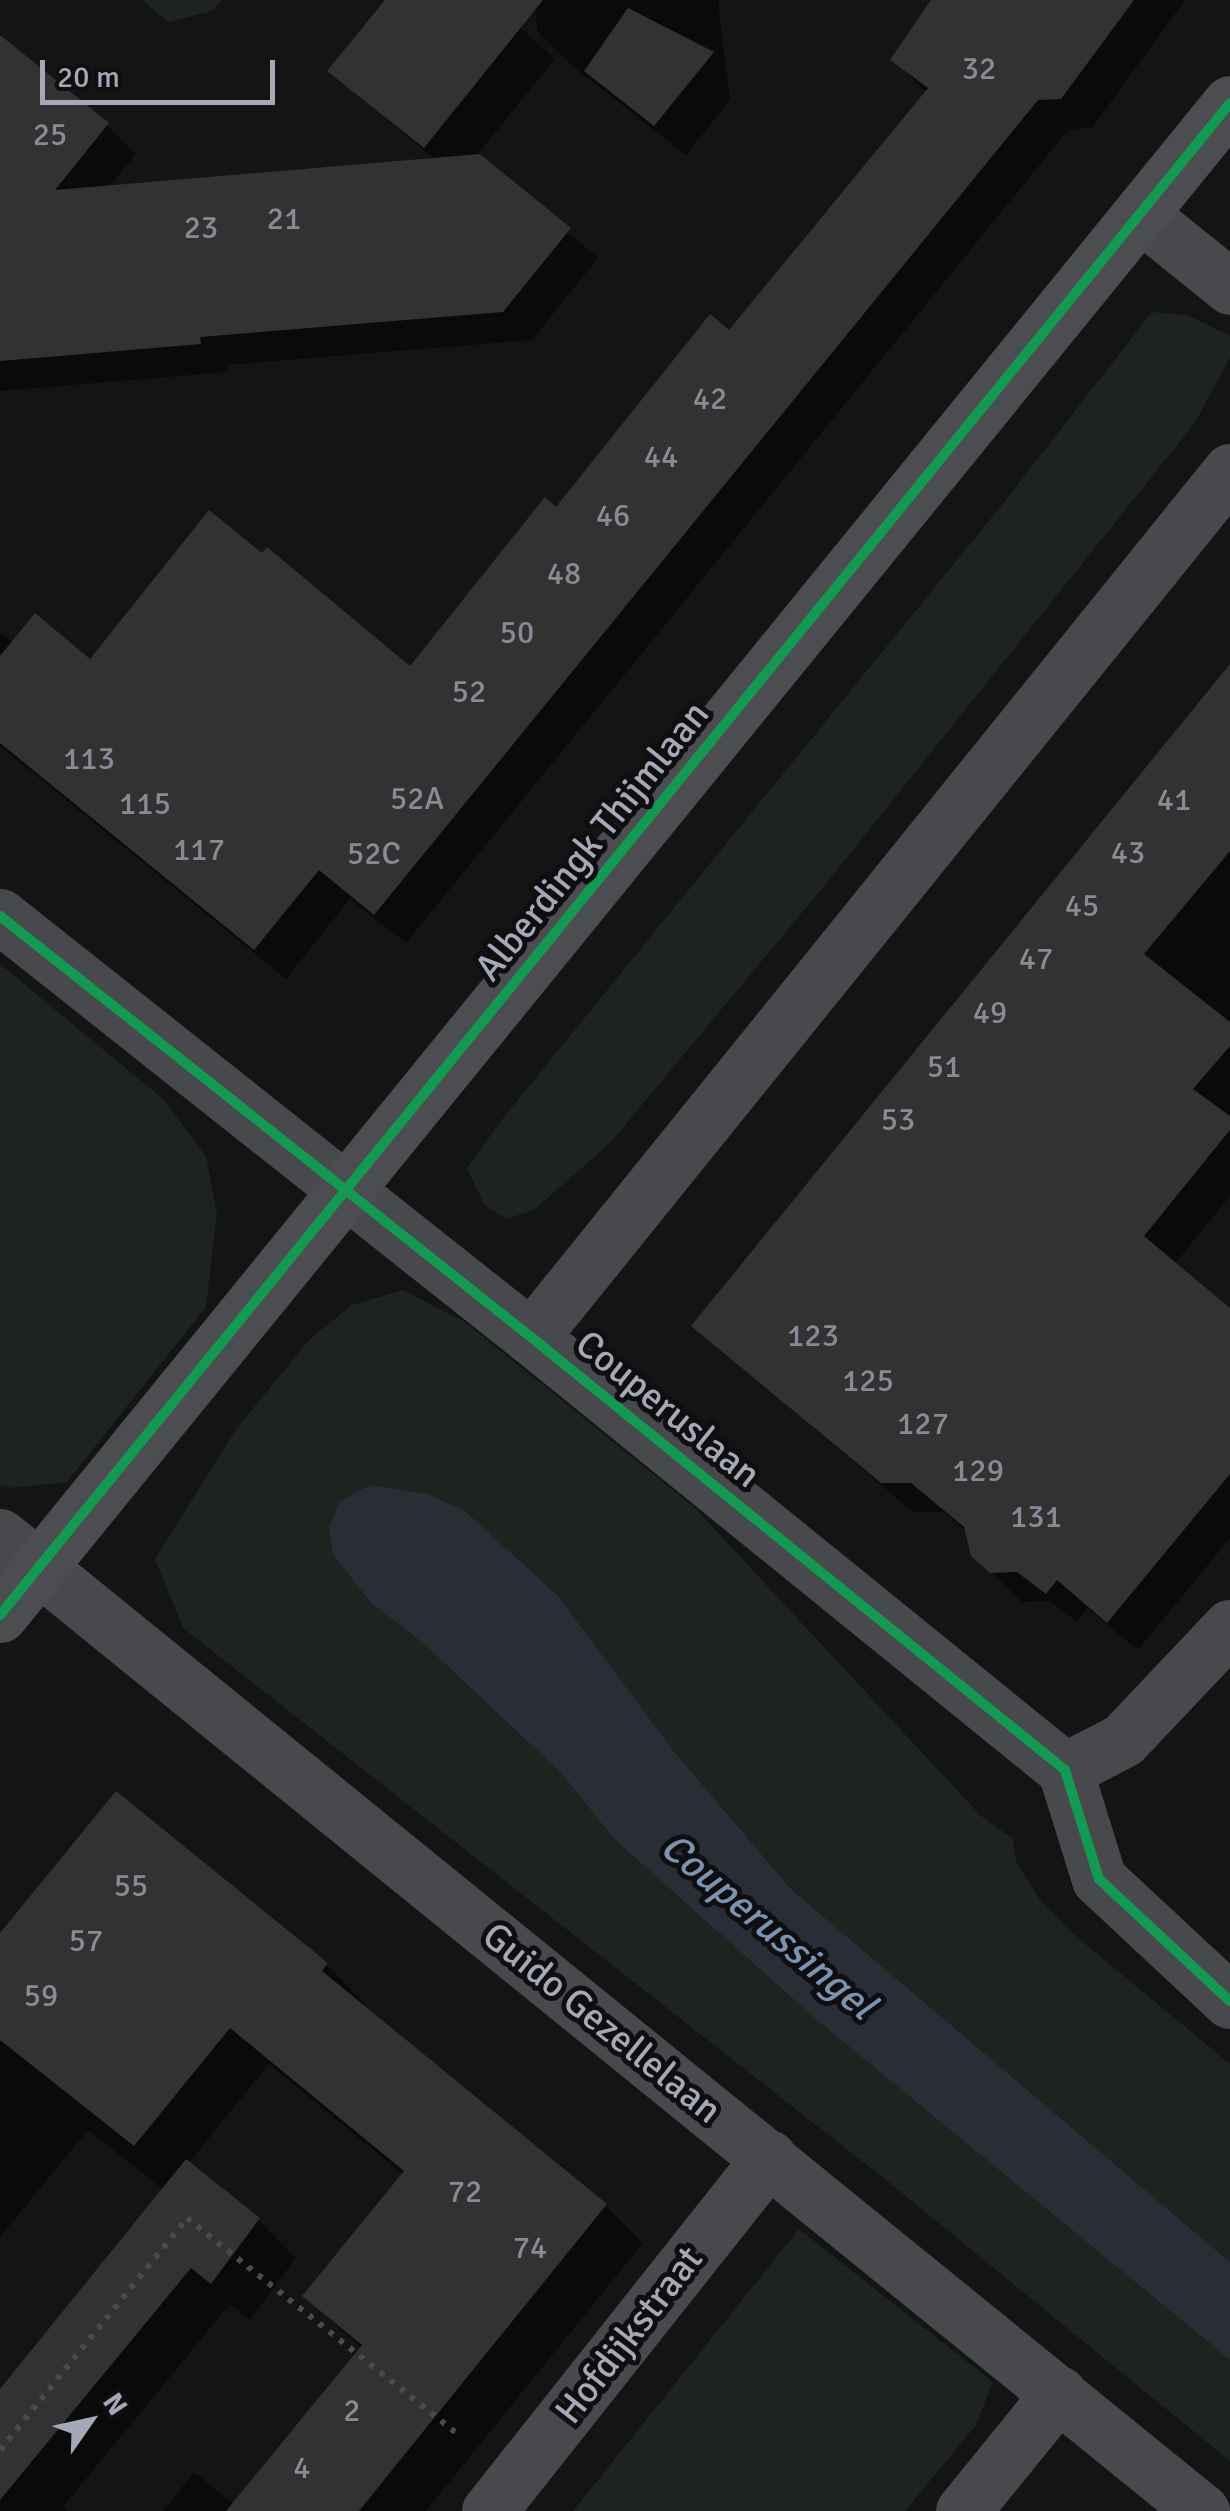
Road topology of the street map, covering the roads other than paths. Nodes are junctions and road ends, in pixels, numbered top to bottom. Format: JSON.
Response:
{"nodes":[{"id":1,"x":1230,"y":103,"type":"edge"},
{"id":2,"x":1140,"y":214,"type":"junction"},
{"id":3,"x":1230,"y":286,"type":"edge"},
{"id":4,"x":1230,"y":470,"type":"edge"},
{"id":5,"x":0,"y":916,"type":"edge"},
{"id":6,"x":345,"y":1192,"type":"junction"},
{"id":7,"x":531,"y":1336,"type":"junction"},
{"id":8,"x":19,"y":1552,"type":"edge"},
{"id":9,"x":0,"y":1615,"type":"edge"},
{"id":10,"x":1230,"y":1627,"type":"edge"},
{"id":11,"x":1065,"y":1770,"type":"junction"},
{"id":12,"x":1230,"y":2001,"type":"edge"},
{"id":13,"x":769,"y":2158,"type":"junction"},
{"id":14,"x":1058,"y":2393,"type":"junction"},
{"id":15,"x":502,"y":2496,"type":"edge"},
{"id":16,"x":963,"y":2511,"type":"edge"},
{"id":17,"x":1202,"y":2511,"type":"edge"}],
"edges":[{"from":1,"to":2,"type":"street","name":"Alberdingk Thijmlaan"},
{"from":2,"to":3,"type":"street"},
{"from":2,"to":6,"type":"street","name":"Alberdingk Thijmlaan"},
{"from":4,"to":7,"type":"street"},
{"from":5,"to":6,"type":"street","name":"Couperuslaan"},
{"from":6,"to":7,"type":"street","name":"Couperuslaan"},
{"from":6,"to":8,"type":"street","name":"Alberdingk Thijmlaan"},
{"from":7,"to":11,"type":"street","name":"Couperuslaan"},
{"from":8,"to":9,"type":"street","name":"Alberdingk Thijmlaan"},
{"from":8,"to":13,"type":"street","name":"Guido Gezellelaan"},
{"from":10,"to":11,"type":"street"},
{"from":11,"to":12,"type":"street"},
{"from":13,"to":14,"type":"street","name":"Guido Gezellelaan"},
{"from":13,"to":15,"type":"street","name":"Hofdijkstraat"},
{"from":14,"to":16,"type":"street"},
{"from":14,"to":17,"type":"street","name":"Guido Gezellelaan"}]}
